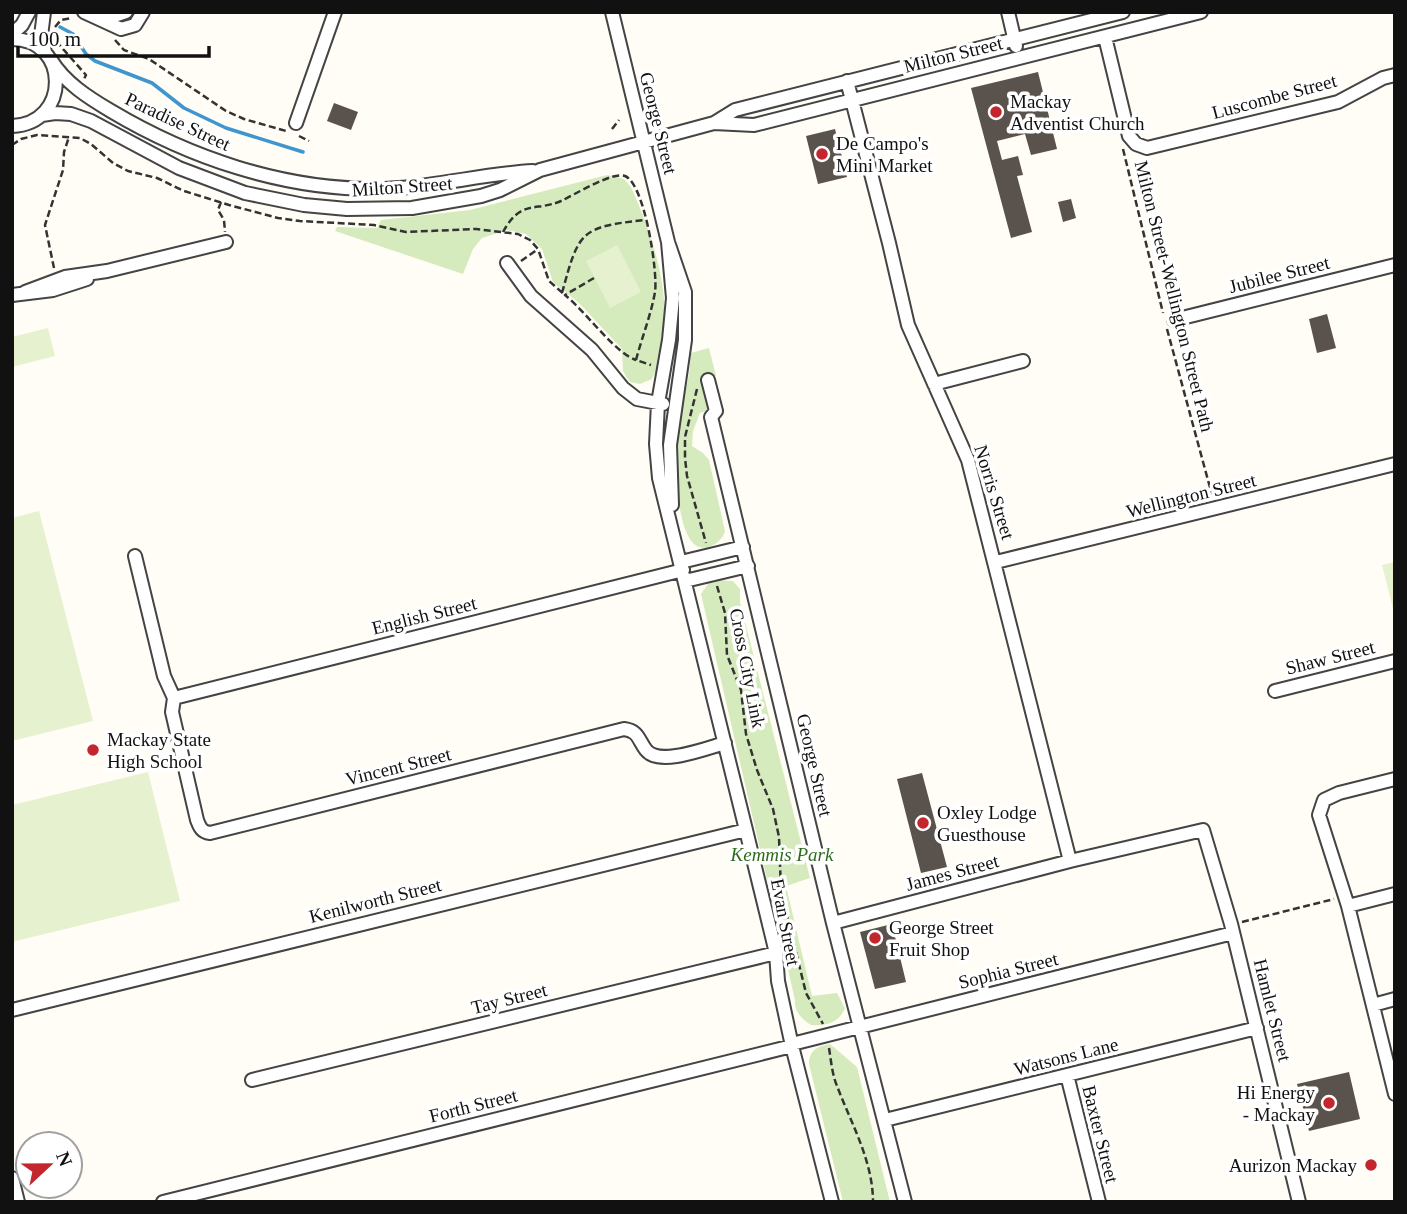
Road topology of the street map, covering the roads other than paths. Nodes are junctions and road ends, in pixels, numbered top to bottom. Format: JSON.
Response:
{"nodes":[{"id":1,"x":29,"y":12,"type":"edge"},
{"id":2,"x":44,"y":12,"type":"edge"},
{"id":3,"x":102,"y":12,"type":"edge"},
{"id":4,"x":126,"y":12,"type":"edge"},
{"id":5,"x":143,"y":12,"type":"edge"},
{"id":6,"x":335,"y":12,"type":"edge"},
{"id":7,"x":612,"y":12,"type":"edge"},
{"id":8,"x":1008,"y":12,"type":"edge"},
{"id":9,"x":1122,"y":12,"type":"edge"},
{"id":10,"x":1201,"y":12,"type":"edge"},
{"id":11,"x":81,"y":16,"type":"edge"},
{"id":12,"x":12,"y":37,"type":"edge"},
{"id":13,"x":1105,"y":37,"type":"junction"},
{"id":14,"x":1014,"y":39,"type":"junction"},
{"id":15,"x":48,"y":56,"type":"junction"},
{"id":16,"x":1019,"y":57,"type":"junction"},
{"id":17,"x":1395,"y":75,"type":"edge"},
{"id":18,"x":847,"y":81,"type":"junction"},
{"id":19,"x":852,"y":100,"type":"junction"},
{"id":20,"x":42,"y":116,"type":"junction"},
{"id":21,"x":296,"y":123,"type":"dead end"},
{"id":22,"x":714,"y":123,"type":"junction"},
{"id":23,"x":15,"y":128,"type":"edge"},
{"id":24,"x":643,"y":142,"type":"junction"},
{"id":25,"x":540,"y":170,"type":"junction"},
{"id":26,"x":307,"y":183,"type":"joint"},
{"id":27,"x":304,"y":205,"type":"joint"},
{"id":28,"x":226,"y":242,"type":"road end"},
{"id":29,"x":668,"y":242,"type":"junction"},
{"id":30,"x":1395,"y":265,"type":"edge"},
{"id":31,"x":509,"y":266,"type":"road end"},
{"id":32,"x":19,"y":293,"type":"edge"},
{"id":33,"x":1174,"y":320,"type":"dead end"},
{"id":34,"x":1023,"y":361,"type":"dead end"},
{"id":35,"x":703,"y":380,"type":"road end"},
{"id":36,"x":934,"y":384,"type":"junction"},
{"id":37,"x":658,"y":403,"type":"junction"},
{"id":38,"x":674,"y":406,"type":"junction"},
{"id":39,"x":1395,"y":464,"type":"edge"},
{"id":40,"x":673,"y":528,"type":"junction"},
{"id":41,"x":743,"y":547,"type":"junction"},
{"id":42,"x":135,"y":556,"type":"dead end"},
{"id":43,"x":996,"y":562,"type":"junction"},
{"id":44,"x":748,"y":565,"type":"junction"},
{"id":45,"x":683,"y":571,"type":"junction"},
{"id":46,"x":1395,"y":661,"type":"edge"},
{"id":47,"x":1275,"y":691,"type":"dead end"},
{"id":48,"x":174,"y":698,"type":"junction"},
{"id":49,"x":725,"y":743,"type":"junction"},
{"id":50,"x":1395,"y":779,"type":"edge"},
{"id":51,"x":746,"y":830,"type":"junction"},
{"id":52,"x":1203,"y":830,"type":"joint"},
{"id":53,"x":1070,"y":861,"type":"junction"},
{"id":54,"x":1395,"y":894,"type":"edge"},
{"id":55,"x":1346,"y":901,"type":"junction"},
{"id":56,"x":833,"y":923,"type":"junction"},
{"id":57,"x":1232,"y":929,"type":"junction"},
{"id":58,"x":776,"y":953,"type":"junction"},
{"id":59,"x":1395,"y":999,"type":"edge"},
{"id":60,"x":1373,"y":1004,"type":"junction"},
{"id":61,"x":12,"y":1010,"type":"edge"},
{"id":62,"x":860,"y":1028,"type":"junction"},
{"id":63,"x":1258,"y":1028,"type":"junction"},
{"id":64,"x":792,"y":1045,"type":"junction"},
{"id":65,"x":1067,"y":1075,"type":"junction"},
{"id":66,"x":252,"y":1080,"type":"dead end"},
{"id":67,"x":1395,"y":1094,"type":"edge"},
{"id":68,"x":885,"y":1121,"type":"junction"},
{"id":69,"x":12,"y":1178,"type":"edge"},
{"id":70,"x":18,"y":1202,"type":"edge"},
{"id":71,"x":163,"y":1202,"type":"edge"},
{"id":72,"x":832,"y":1202,"type":"edge"},
{"id":73,"x":905,"y":1202,"type":"edge"},
{"id":74,"x":1099,"y":1202,"type":"edge"},
{"id":75,"x":1299,"y":1202,"type":"edge"}],
"edges":[{"from":1,"to":12,"type":"street"},
{"from":2,"to":15,"type":"street"},
{"from":3,"to":4,"type":"street"},
{"from":5,"to":11,"type":"street"},
{"from":6,"to":21,"type":"street"},
{"from":7,"to":24,"type":"street","name":"George Street"},
{"from":8,"to":14,"type":"street"},
{"from":9,"to":14,"type":"street","name":"Milton Street"},
{"from":10,"to":13,"type":"street","name":"Milton Street"},
{"from":12,"to":15,"type":"street"},
{"from":13,"to":16,"type":"street","name":"Milton Street"},
{"from":13,"to":17,"type":"street","name":"Luscombe Street"},
{"from":14,"to":16,"type":"street"},
{"from":14,"to":18,"type":"street","name":"Milton Street"},
{"from":15,"to":20,"type":"street"},
{"from":15,"to":26,"type":"street","name":"Paradise Street"},
{"from":16,"to":19,"type":"street","name":"Milton Street"},
{"from":18,"to":19,"type":"street","name":"Norris Street"},
{"from":18,"to":22,"type":"street","name":"Milton Street"},
{"from":19,"to":22,"type":"street","name":"Milton Street"},
{"from":19,"to":36,"type":"street","name":"Norris Street"},
{"from":20,"to":23,"type":"street"},
{"from":20,"to":27,"type":"street","name":"Paradise Street"},
{"from":22,"to":24,"type":"street","name":"Milton Street"},
{"from":24,"to":25,"type":"street","name":"Milton Street"},
{"from":24,"to":29,"type":"street","name":"George Street"},
{"from":25,"to":26,"type":"street","name":"Milton Street"},
{"from":25,"to":27,"type":"street","name":"Milton Street"},
{"from":28,"to":32,"type":"street"},
{"from":29,"to":37,"type":"street","name":"George Street"},
{"from":29,"to":38,"type":"street","name":"George Street"},
{"from":30,"to":33,"type":"street","name":"Jubilee Street"},
{"from":31,"to":37,"type":"street"},
{"from":34,"to":36,"type":"street"},
{"from":35,"to":41,"type":"street","name":"George Street"},
{"from":36,"to":43,"type":"street","name":"Norris Street"},
{"from":37,"to":38,"type":"street"},
{"from":37,"to":40,"type":"street","name":"Evan Street"},
{"from":38,"to":40,"type":"street","name":"Evan Street"},
{"from":39,"to":43,"type":"street","name":"Wellington Street"},
{"from":40,"to":45,"type":"street","name":"Evan Street"},
{"from":41,"to":44,"type":"street","name":"George Street"},
{"from":41,"to":45,"type":"street"},
{"from":42,"to":48,"type":"street"},
{"from":43,"to":53,"type":"street","name":"Norris Street"},
{"from":44,"to":45,"type":"street"},
{"from":44,"to":56,"type":"street","name":"George Street"},
{"from":45,"to":48,"type":"street","name":"English Street"},
{"from":45,"to":49,"type":"street","name":"Evan Street"},
{"from":46,"to":47,"type":"street","name":"Shaw Street"},
{"from":48,"to":49,"type":"street","name":"Vincent Street"},
{"from":49,"to":51,"type":"street","name":"Evan Street"},
{"from":50,"to":55,"type":"street"},
{"from":51,"to":58,"type":"street","name":"Evan Street"},
{"from":51,"to":61,"type":"street","name":"Kenilworth Street"},
{"from":52,"to":53,"type":"street","name":"James Street"},
{"from":52,"to":57,"type":"street","name":"Hamlet Street"},
{"from":53,"to":56,"type":"street","name":"James Street"},
{"from":54,"to":55,"type":"street"},
{"from":55,"to":60,"type":"street"},
{"from":56,"to":62,"type":"street","name":"George Street"},
{"from":57,"to":62,"type":"street","name":"Sophia Street"},
{"from":57,"to":63,"type":"street","name":"Hamlet Street"},
{"from":58,"to":64,"type":"street","name":"Evan Street"},
{"from":58,"to":66,"type":"street","name":"Tay Street"},
{"from":59,"to":60,"type":"street"},
{"from":60,"to":67,"type":"street"},
{"from":62,"to":64,"type":"street","name":"Sophia Street"},
{"from":62,"to":68,"type":"street","name":"George Street"},
{"from":63,"to":65,"type":"street","name":"Watsons Lane"},
{"from":63,"to":75,"type":"street","name":"Hamlet Street"},
{"from":64,"to":71,"type":"street","name":"Forth Street"},
{"from":64,"to":72,"type":"street","name":"Evan Street"},
{"from":65,"to":68,"type":"street","name":"Watsons Lane"},
{"from":65,"to":74,"type":"street","name":"Baxter Street"},
{"from":68,"to":73,"type":"street","name":"George Street"},
{"from":69,"to":70,"type":"street"}]}
